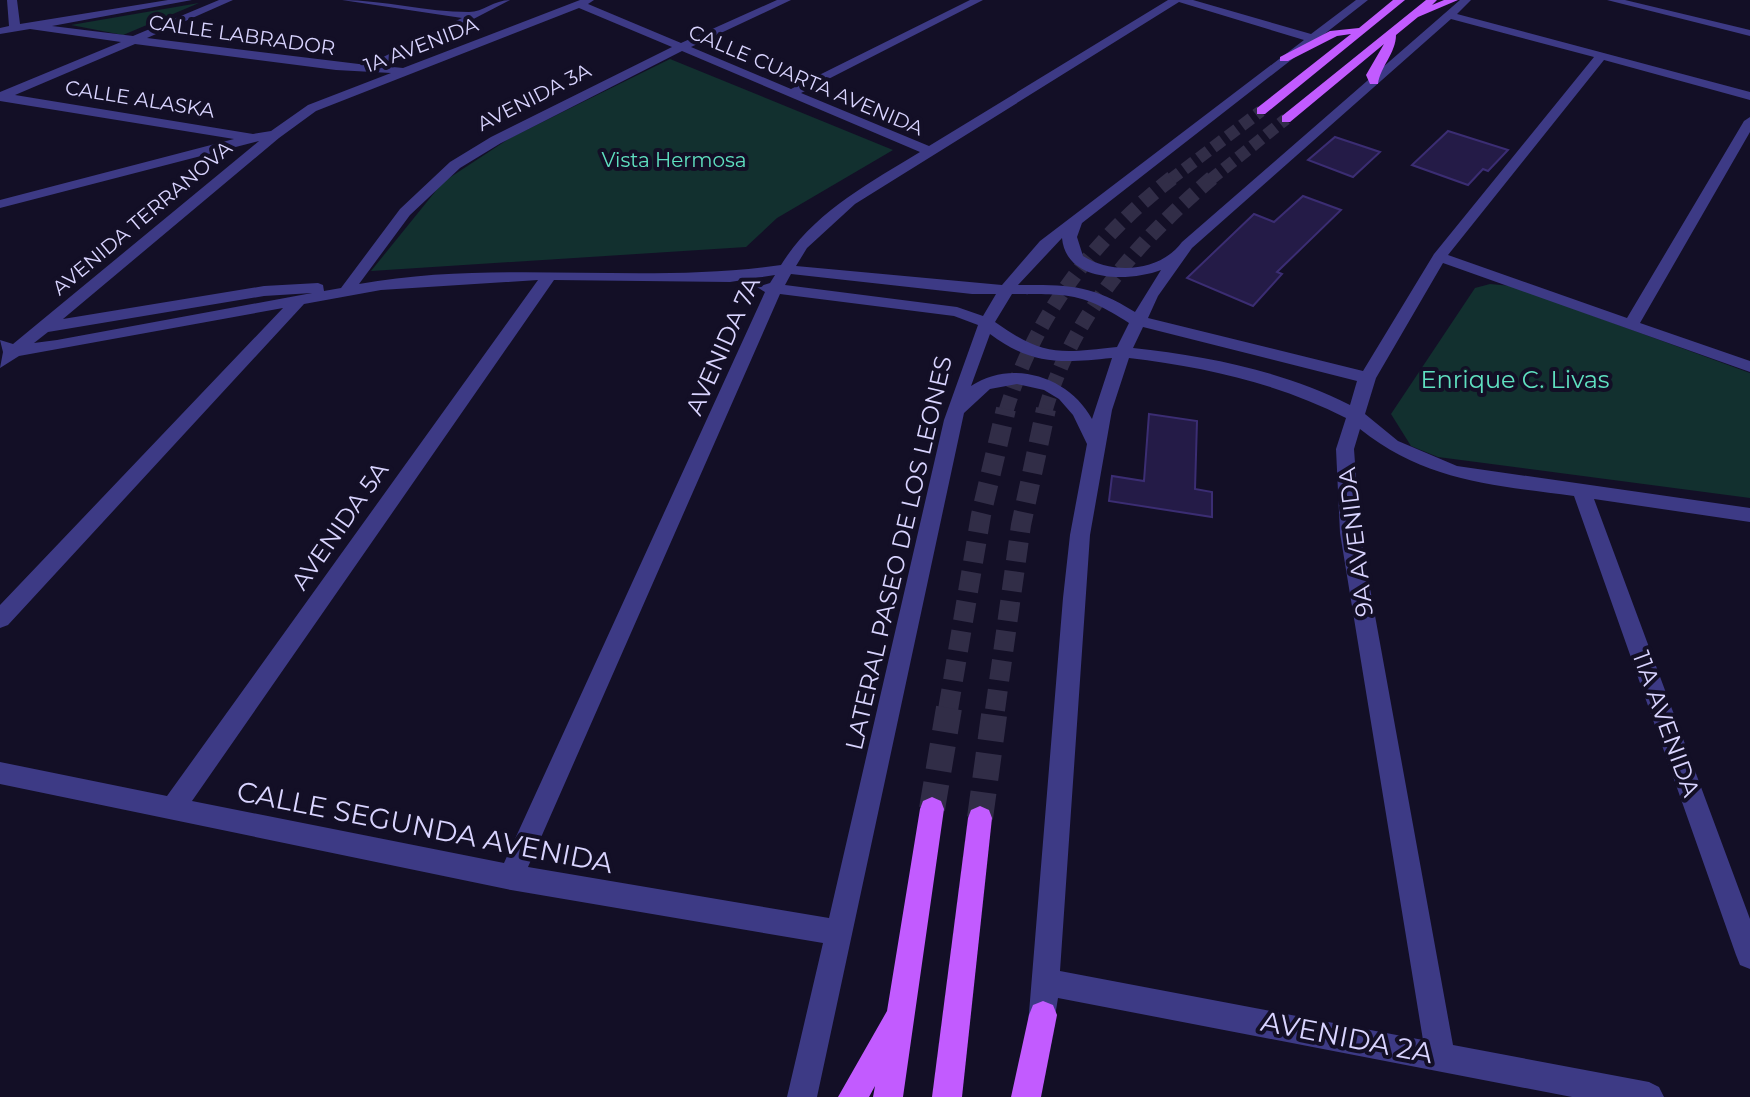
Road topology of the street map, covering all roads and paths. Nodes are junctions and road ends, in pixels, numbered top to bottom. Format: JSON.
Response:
{"nodes":[{"id":1,"x":12,"y":0,"type":"edge"},
{"id":2,"x":187,"y":0,"type":"edge"},
{"id":3,"x":228,"y":0,"type":"edge"},
{"id":4,"x":347,"y":0,"type":"edge"},
{"id":5,"x":505,"y":0,"type":"edge"},
{"id":6,"x":786,"y":0,"type":"edge"},
{"id":7,"x":978,"y":0,"type":"edge"},
{"id":8,"x":1175,"y":0,"type":"edge"},
{"id":9,"x":1182,"y":0,"type":"edge"},
{"id":10,"x":1363,"y":0,"type":"edge"},
{"id":11,"x":1376,"y":0,"type":"edge"},
{"id":12,"x":1400,"y":0,"type":"edge"},
{"id":13,"x":1432,"y":0,"type":"edge"},
{"id":14,"x":1466,"y":0,"type":"edge"},
{"id":15,"x":1612,"y":0,"type":"edge"},
{"id":16,"x":584,"y":2,"type":"edge"},
{"id":17,"x":486,"y":4,"type":"edge"},
{"id":18,"x":1648,"y":4,"type":"edge"},
{"id":19,"x":1451,"y":7,"type":"edge"},
{"id":20,"x":1413,"y":15,"type":"junction"},
{"id":21,"x":475,"y":16,"type":"junction"},
{"id":22,"x":1372,"y":20,"type":"junction"},
{"id":23,"x":29,"y":26,"type":"junction"},
{"id":24,"x":15,"y":28,"type":"junction"},
{"id":25,"x":1359,"y":30,"type":"junction"},
{"id":26,"x":0,"y":31,"type":"edge"},
{"id":27,"x":1390,"y":33,"type":"junction"},
{"id":28,"x":1750,"y":33,"type":"edge"},
{"id":29,"x":1311,"y":38,"type":"junction"},
{"id":30,"x":135,"y":39,"type":"junction"},
{"id":31,"x":681,"y":47,"type":"junction"},
{"id":32,"x":1601,"y":56,"type":"junction"},
{"id":33,"x":1284,"y":59,"type":"junction"},
{"id":34,"x":369,"y":68,"type":"junction"},
{"id":35,"x":402,"y":71,"type":"junction"},
{"id":36,"x":1374,"y":81,"type":"junction"},
{"id":37,"x":792,"y":93,"type":"junction"},
{"id":38,"x":1750,"y":96,"type":"edge"},
{"id":39,"x":0,"y":97,"type":"edge"},
{"id":40,"x":312,"y":108,"type":"junction"},
{"id":41,"x":1261,"y":111,"type":"tunnel mouth"},
{"id":42,"x":1286,"y":119,"type":"tunnel mouth"},
{"id":43,"x":1750,"y":121,"type":"edge"},
{"id":44,"x":274,"y":135,"type":"junction"},
{"id":45,"x":253,"y":138,"type":"junction"},
{"id":46,"x":929,"y":151,"type":"junction"},
{"id":47,"x":1,"y":203,"type":"edge"},
{"id":48,"x":1077,"y":217,"type":"junction"},
{"id":49,"x":1177,"y":257,"type":"junction"},
{"id":50,"x":1439,"y":257,"type":"junction"},
{"id":51,"x":785,"y":269,"type":"junction"},
{"id":52,"x":550,"y":275,"type":"junction"},
{"id":53,"x":730,"y":277,"type":"junction"},
{"id":54,"x":342,"y":290,"type":"junction"},
{"id":55,"x":774,"y":290,"type":"junction"},
{"id":56,"x":1003,"y":290,"type":"junction"},
{"id":57,"x":302,"y":295,"type":"junction"},
{"id":58,"x":1136,"y":320,"type":"junction"},
{"id":59,"x":984,"y":322,"type":"junction"},
{"id":60,"x":1631,"y":325,"type":"junction"},
{"id":61,"x":41,"y":328,"type":"junction"},
{"id":62,"x":5,"y":345,"type":"edge"},
{"id":63,"x":1124,"y":352,"type":"junction"},
{"id":64,"x":0,"y":363,"type":"edge"},
{"id":65,"x":1750,"y":367,"type":"edge"},
{"id":66,"x":1367,"y":378,"type":"junction"},
{"id":67,"x":1355,"y":415,"type":"junction"},
{"id":68,"x":953,"y":420,"type":"junction"},
{"id":69,"x":1094,"y":441,"type":"junction"},
{"id":70,"x":1582,"y":492,"type":"junction"},
{"id":71,"x":1750,"y":515,"type":"edge"},
{"id":72,"x":0,"y":619,"type":"edge"},
{"id":73,"x":0,"y":773,"type":"edge"},
{"id":74,"x":173,"y":808,"type":"junction"},
{"id":75,"x":932,"y":809,"type":"tunnel mouth"},
{"id":76,"x":980,"y":818,"type":"tunnel mouth"},
{"id":77,"x":511,"y":877,"type":"junction"},
{"id":78,"x":840,"y":933,"type":"junction"},
{"id":79,"x":1750,"y":955,"type":"edge"},
{"id":80,"x":1045,"y":982,"type":"junction"},
{"id":81,"x":901,"y":1008,"type":"junction"},
{"id":82,"x":1043,"y":1015,"type":"junction"},
{"id":83,"x":1440,"y":1055,"type":"junction"},
{"id":84,"x":802,"y":1097,"type":"edge"},
{"id":85,"x":853,"y":1097,"type":"edge"},
{"id":86,"x":888,"y":1097,"type":"edge"},
{"id":87,"x":947,"y":1097,"type":"edge"},
{"id":88,"x":1026,"y":1097,"type":"edge"},
{"id":89,"x":1037,"y":1097,"type":"edge"},
{"id":90,"x":1649,"y":1097,"type":"edge"}],
"edges":[{"from":1,"to":24,"type":"street"},
{"from":2,"to":23,"type":"street"},
{"from":3,"to":30,"type":"street"},
{"from":4,"to":21,"type":"street"},
{"from":5,"to":17,"type":"street"},
{"from":6,"to":31,"type":"street","name":"AVENIDA 3A"},
{"from":7,"to":37,"type":"street"},
{"from":8,"to":46,"type":"street","name":"AVENIDA 7A"},
{"from":9,"to":29,"type":"street"},
{"from":10,"to":29,"type":"street","name":"LATERAL PASEO DE LOS LEONES"},
{"from":11,"to":22,"type":"main road"},
{"from":12,"to":22,"type":"main road"},
{"from":13,"to":20,"type":"main road"},
{"from":14,"to":19,"type":"street"},
{"from":15,"to":18,"type":"street"},
{"from":16,"to":31,"type":"street","name":"CALLE CUARTA AVENIDA"},
{"from":16,"to":35,"type":"street","name":"1A AVENIDA"},
{"from":17,"to":21,"type":"street"},
{"from":18,"to":28,"type":"street"},
{"from":19,"to":20,"type":"main road"},
{"from":19,"to":32,"type":"street"},
{"from":19,"to":36,"type":"street"},
{"from":20,"to":27,"type":"main road"},
{"from":21,"to":34,"type":"street"},
{"from":22,"to":25,"type":"main road"},
{"from":23,"to":24,"type":"street"},
{"from":23,"to":30,"type":"street","name":"CALLE LABRADOR"},
{"from":24,"to":26,"type":"street"},
{"from":25,"to":33,"type":"main road"},
{"from":25,"to":41,"type":"main road"},
{"from":27,"to":36,"type":"main road"},
{"from":27,"to":42,"type":"main road"},
{"from":29,"to":33,"type":"street","name":"LATERAL PASEO DE LOS LEONES"},
{"from":30,"to":34,"type":"street","name":"CALLE LABRADOR"},
{"from":30,"to":39,"type":"street"},
{"from":31,"to":37,"type":"street","name":"CALLE CUARTA AVENIDA"},
{"from":31,"to":54,"type":"street","name":"AVENIDA 3A"},
{"from":32,"to":38,"type":"street"},
{"from":32,"to":50,"type":"street","name":"9A AVENIDA"},
{"from":33,"to":48,"type":"street","name":"LATERAL PASEO DE LOS LEONES"},
{"from":34,"to":35,"type":"street","name":"CALLE LABRADOR"},
{"from":34,"to":40,"type":"street"},
{"from":35,"to":40,"type":"street","name":"1A AVENIDA"},
{"from":36,"to":49,"type":"street"},
{"from":37,"to":46,"type":"street","name":"CALLE CUARTA AVENIDA"},
{"from":39,"to":45,"type":"street","name":"CALLE ALASKA"},
{"from":40,"to":44,"type":"street","name":"AVENIDA TERRANOVA"},
{"from":43,"to":60,"type":"street"},
{"from":44,"to":45,"type":"street","name":"CALLE ALASKA"},
{"from":44,"to":61,"type":"street","name":"AVENIDA TERRANOVA"},
{"from":45,"to":47,"type":"street"},
{"from":46,"to":51,"type":"street","name":"AVENIDA 7A"},
{"from":48,"to":49,"type":"street"},
{"from":48,"to":56,"type":"street","name":"LATERAL PASEO DE LOS LEONES"},
{"from":49,"to":58,"type":"street"},
{"from":50,"to":60,"type":"street"},
{"from":50,"to":66,"type":"street","name":"9A AVENIDA"},
{"from":51,"to":53,"type":"street"},
{"from":51,"to":55,"type":"street","name":"AVENIDA 7A"},
{"from":51,"to":56,"type":"street"},
{"from":52,"to":53,"type":"street"},
{"from":52,"to":54,"type":"street"},
{"from":52,"to":74,"type":"street","name":"AVENIDA 5A"},
{"from":53,"to":55,"type":"street"},
{"from":54,"to":57,"type":"street"},
{"from":55,"to":59,"type":"street"},
{"from":55,"to":77,"type":"street","name":"AVENIDA 7A"},
{"from":56,"to":58,"type":"street"},
{"from":56,"to":59,"type":"street","name":"LATERAL PASEO DE LOS LEONES"},
{"from":57,"to":61,"type":"street"},
{"from":57,"to":62,"type":"street"},
{"from":57,"to":72,"type":"street"},
{"from":58,"to":63,"type":"street"},
{"from":58,"to":66,"type":"street"},
{"from":59,"to":63,"type":"street"},
{"from":59,"to":68,"type":"street","name":"LATERAL PASEO DE LOS LEONES"},
{"from":60,"to":65,"type":"street"},
{"from":61,"to":62,"type":"street"},
{"from":62,"to":64,"type":"street"},
{"from":63,"to":67,"type":"street"},
{"from":63,"to":69,"type":"street"},
{"from":66,"to":67,"type":"street","name":"9A AVENIDA"},
{"from":67,"to":70,"type":"street"},
{"from":67,"to":83,"type":"street","name":"9A AVENIDA"},
{"from":68,"to":69,"type":"street"},
{"from":68,"to":78,"type":"street","name":"LATERAL PASEO DE LOS LEONES"},
{"from":69,"to":80,"type":"street"},
{"from":70,"to":71,"type":"street"},
{"from":70,"to":79,"type":"street","name":"11A AVENIDA"},
{"from":73,"to":74,"type":"street","name":"CALLE SEGUNDA AVENIDA"},
{"from":74,"to":77,"type":"street","name":"CALLE SEGUNDA AVENIDA"},
{"from":75,"to":81,"type":"main road"},
{"from":76,"to":87,"type":"main road"},
{"from":77,"to":78,"type":"street","name":"CALLE SEGUNDA AVENIDA"},
{"from":78,"to":84,"type":"street","name":"LATERAL PASEO DE LOS LEONES"},
{"from":80,"to":82,"type":"street"},
{"from":80,"to":83,"type":"street","name":"AVENIDA 2A"},
{"from":81,"to":85,"type":"main road"},
{"from":81,"to":86,"type":"main road"},
{"from":82,"to":88,"type":"main road"},
{"from":82,"to":89,"type":"street"},
{"from":83,"to":90,"type":"street","name":"AVENIDA 2A"}]}
